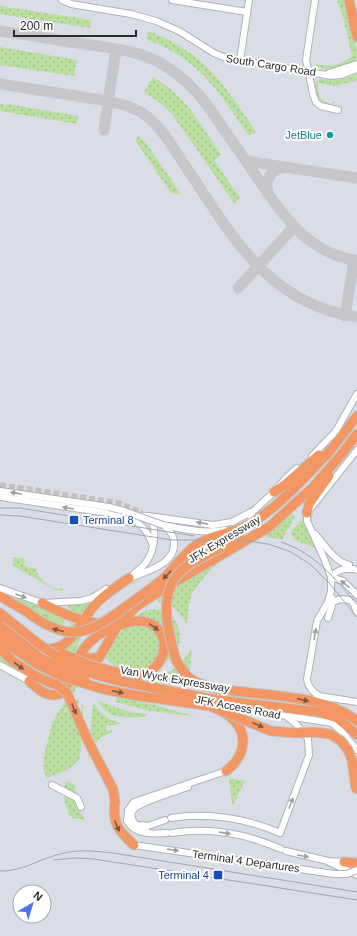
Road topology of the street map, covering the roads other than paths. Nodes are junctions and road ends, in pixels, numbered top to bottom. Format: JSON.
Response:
{"nodes":[{"id":1,"x":62,"y":0,"type":"edge"},
{"id":2,"x":172,"y":0,"type":"edge"},
{"id":3,"x":249,"y":0,"type":"edge"},
{"id":4,"x":315,"y":0,"type":"edge"},
{"id":5,"x":348,"y":0,"type":"edge"},
{"id":6,"x":247,"y":12,"type":"junction"},
{"id":7,"x":357,"y":37,"type":"edge"},
{"id":8,"x":240,"y":61,"type":"junction"},
{"id":9,"x":357,"y":64,"type":"edge"},
{"id":10,"x":357,"y":70,"type":"edge"},
{"id":11,"x":309,"y":71,"type":"junction"},
{"id":12,"x":325,"y":74,"type":"junction"},
{"id":13,"x":338,"y":110,"type":"dead end"},
{"id":14,"x":357,"y":394,"type":"edge"},
{"id":15,"x":357,"y":416,"type":"edge"},
{"id":16,"x":351,"y":424,"type":"junction"},
{"id":17,"x":357,"y":434,"type":"edge"},
{"id":18,"x":347,"y":448,"type":"junction"},
{"id":19,"x":357,"y":450,"type":"edge"},
{"id":20,"x":329,"y":452,"type":"junction"},
{"id":21,"x":0,"y":490,"type":"edge"},
{"id":22,"x":274,"y":492,"type":"junction"},
{"id":23,"x":0,"y":497,"type":"edge"},
{"id":24,"x":251,"y":512,"type":"junction"},
{"id":25,"x":307,"y":513,"type":"junction"},
{"id":26,"x":121,"y":516,"type":"junction"},
{"id":27,"x":146,"y":516,"type":"junction"},
{"id":28,"x":163,"y":525,"type":"junction"},
{"id":29,"x":310,"y":528,"type":"junction"},
{"id":30,"x":152,"y":546,"type":"junction"},
{"id":31,"x":349,"y":565,"type":"dead end"},
{"id":32,"x":357,"y":570,"type":"edge"},
{"id":33,"x":331,"y":577,"type":"junction"},
{"id":34,"x":129,"y":578,"type":"junction"},
{"id":35,"x":0,"y":588,"type":"edge"},
{"id":36,"x":331,"y":591,"type":"junction"},
{"id":37,"x":357,"y":595,"type":"edge"},
{"id":38,"x":0,"y":596,"type":"edge"},
{"id":39,"x":332,"y":602,"type":"junction"},
{"id":40,"x":42,"y":603,"type":"junction"},
{"id":41,"x":0,"y":613,"type":"edge"},
{"id":42,"x":357,"y":614,"type":"edge"},
{"id":43,"x":328,"y":618,"type":"dead end"},
{"id":44,"x":0,"y":623,"type":"edge"},
{"id":45,"x":119,"y":623,"type":"junction"},
{"id":46,"x":0,"y":632,"type":"edge"},
{"id":47,"x":0,"y":639,"type":"edge"},
{"id":48,"x":0,"y":649,"type":"edge"},
{"id":49,"x":79,"y":658,"type":"junction"},
{"id":50,"x":41,"y":662,"type":"junction"},
{"id":51,"x":0,"y":665,"type":"edge"},
{"id":52,"x":29,"y":681,"type":"joint"},
{"id":53,"x":137,"y":681,"type":"junction"},
{"id":54,"x":357,"y":702,"type":"edge"},
{"id":55,"x":222,"y":711,"type":"junction"},
{"id":56,"x":286,"y":716,"type":"junction"},
{"id":57,"x":357,"y":721,"type":"edge"},
{"id":58,"x":357,"y":735,"type":"edge"},
{"id":59,"x":357,"y":750,"type":"edge"},
{"id":60,"x":226,"y":771,"type":"junction"},
{"id":61,"x":52,"y":786,"type":"dead end"},
{"id":62,"x":356,"y":789,"type":"dead end"},
{"id":63,"x":81,"y":807,"type":"dead end"},
{"id":64,"x":131,"y":818,"type":"junction"},
{"id":65,"x":154,"y":833,"type":"junction"},
{"id":66,"x":134,"y":845,"type":"joint"},
{"id":67,"x":328,"y":861,"type":"junction"},
{"id":68,"x":340,"y":862,"type":"joint"},
{"id":69,"x":357,"y":863,"type":"edge"},
{"id":70,"x":357,"y":870,"type":"edge"},
{"id":71,"x":357,"y":875,"type":"edge"}],
"edges":[{"from":1,"to":8,"type":"street","name":"South Cargo Road"},
{"from":2,"to":6,"type":"street"},
{"from":3,"to":6,"type":"street"},
{"from":4,"to":11,"type":"street"},
{"from":5,"to":7,"type":"highway"},
{"from":6,"to":8,"type":"street"},
{"from":8,"to":11,"type":"street","name":"South Cargo Road"},
{"from":9,"to":12,"type":"street","name":"South Cargo Road"},
{"from":10,"to":12,"type":"street","name":"South Cargo Road"},
{"from":11,"to":12,"type":"street","name":"South Cargo Road"},
{"from":11,"to":13,"type":"street"},
{"from":14,"to":22,"type":"street"},
{"from":15,"to":16,"type":"highway"},
{"from":16,"to":20,"type":"highway"},
{"from":16,"to":22,"type":"highway"},
{"from":17,"to":18,"type":"highway","name":"JFK Expressway"},
{"from":18,"to":25,"type":"highway"},
{"from":18,"to":45,"type":"highway","name":"JFK Expressway"},
{"from":19,"to":25,"type":"street"},
{"from":20,"to":38,"type":"highway","one_way":true,"bridge":true},
{"from":20,"to":57,"type":"highway","one_way":true,"bridge":true},
{"from":27,"to":21,"type":"street","one_way":true,"bridge":true},
{"from":22,"to":24,"type":"street"},
{"from":26,"to":23,"type":"street","one_way":true},
{"from":24,"to":27,"type":"street","one_way":true},
{"from":24,"to":28,"type":"street"},
{"from":25,"to":29,"type":"street"},
{"from":26,"to":27,"type":"street"},
{"from":26,"to":30,"type":"street"},
{"from":27,"to":28,"type":"street","bridge":true},
{"from":27,"to":30,"type":"street"},
{"from":28,"to":34,"type":"street"},
{"from":29,"to":31,"type":"street"},
{"from":29,"to":33,"type":"street"},
{"from":30,"to":34,"type":"street"},
{"from":32,"to":33,"type":"street"},
{"from":33,"to":36,"type":"street"},
{"from":37,"to":33,"type":"street","one_way":true},
{"from":34,"to":40,"type":"street"},
{"from":34,"to":44,"type":"highway"},
{"from":35,"to":40,"type":"street","one_way":true},
{"from":36,"to":39,"type":"street"},
{"from":54,"to":36,"type":"street","one_way":true},
{"from":39,"to":42,"type":"street"},
{"from":39,"to":43,"type":"street"},
{"from":40,"to":45,"type":"highway"},
{"from":41,"to":53,"type":"highway","name":"Van Wyck Expressway","bridge":true},
{"from":45,"to":49,"type":"highway"},
{"from":45,"to":49,"type":"highway","name":"JFK Expressway"},
{"from":45,"to":53,"type":"highway","one_way":true},
{"from":46,"to":50,"type":"highway","name":"Van Wyck Expressway"},
{"from":47,"to":50,"type":"highway"},
{"from":48,"to":66,"type":"highway","one_way":true,"bridge":true},
{"from":49,"to":52,"type":"highway"},
{"from":50,"to":55,"type":"highway","name":"Van Wyck Expressway","one_way":true,"bridge":true},
{"from":51,"to":52,"type":"street"},
{"from":53,"to":56,"type":"street","name":"JFK Access Road"},
{"from":53,"to":58,"type":"highway","name":"Van Wyck Expressway"},
{"from":55,"to":60,"type":"highway"},
{"from":55,"to":62,"type":"highway","name":"Van Wyck Expressway","one_way":true,"bridge":true},
{"from":56,"to":59,"type":"street"},
{"from":64,"to":56,"type":"street","name":"JFK Access Road","one_way":true},
{"from":60,"to":64,"type":"street"},
{"from":60,"to":65,"type":"street"},
{"from":61,"to":63,"type":"street"},
{"from":64,"to":65,"type":"street"},
{"from":65,"to":67,"type":"street","one_way":true},
{"from":66,"to":70,"type":"street","name":"Terminal 4 Departures","one_way":true,"bridge":true},
{"from":67,"to":68,"type":"street"},
{"from":67,"to":71,"type":"street"},
{"from":68,"to":69,"type":"highway"}]}
